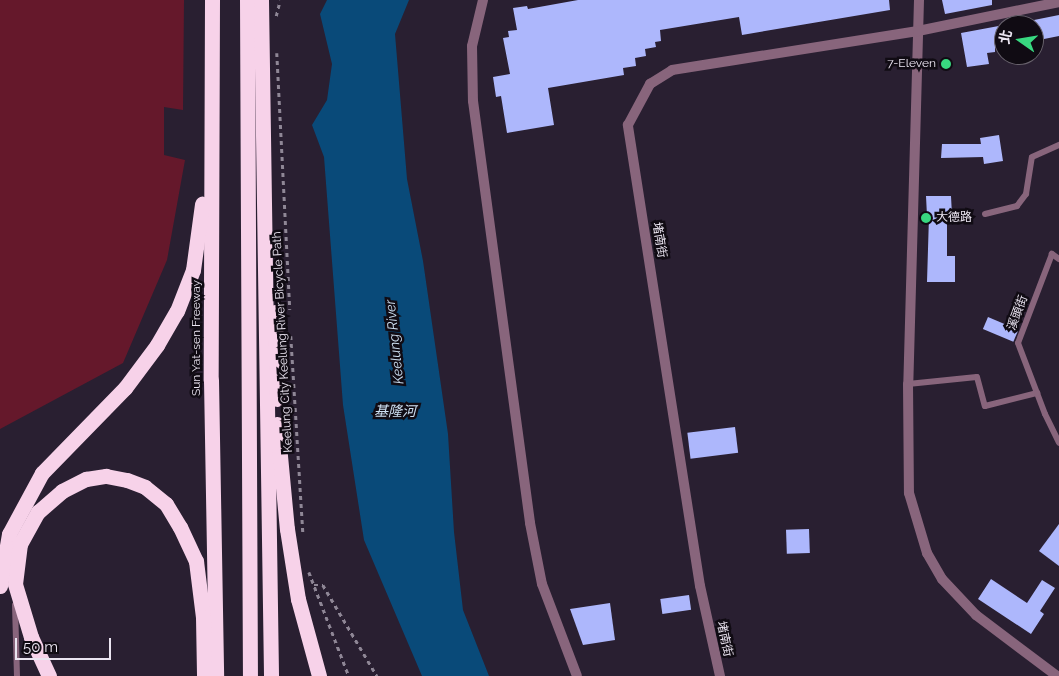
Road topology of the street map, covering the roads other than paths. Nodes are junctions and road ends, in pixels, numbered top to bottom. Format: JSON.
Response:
{"nodes":[{"id":1,"x":208,"y":0,"type":"edge"},
{"id":2,"x":212,"y":0,"type":"edge"},
{"id":3,"x":247,"y":0,"type":"edge"},
{"id":4,"x":261,"y":0,"type":"edge"},
{"id":5,"x":483,"y":0,"type":"edge"},
{"id":6,"x":919,"y":0,"type":"edge"},
{"id":7,"x":1059,"y":2,"type":"edge"},
{"id":8,"x":918,"y":31,"type":"junction"},
{"id":9,"x":1059,"y":144,"type":"edge"},
{"id":10,"x":263,"y":168,"type":"junction"},
{"id":11,"x":985,"y":214,"type":"dead end"},
{"id":12,"x":1059,"y":258,"type":"edge"},
{"id":13,"x":908,"y":384,"type":"junction"},
{"id":14,"x":1037,"y":393,"type":"junction"},
{"id":15,"x":1059,"y":443,"type":"edge"},
{"id":16,"x":7,"y":585,"type":"edge"},
{"id":17,"x":17,"y":676,"type":"edge"},
{"id":18,"x":49,"y":676,"type":"edge"},
{"id":19,"x":204,"y":676,"type":"edge"},
{"id":20,"x":216,"y":676,"type":"edge"},
{"id":21,"x":250,"y":676,"type":"edge"},
{"id":22,"x":271,"y":676,"type":"edge"},
{"id":23,"x":319,"y":676,"type":"edge"},
{"id":24,"x":577,"y":676,"type":"edge"},
{"id":25,"x":720,"y":676,"type":"edge"},
{"id":26,"x":1057,"y":676,"type":"edge"}],
"edges":[{"from":1,"to":16,"type":"highway"},
{"from":2,"to":20,"type":"highway","name":"Sun Yat-sen Freeway"},
{"from":3,"to":21,"type":"highway"},
{"from":4,"to":10,"type":"highway"},
{"from":5,"to":24,"type":"street"},
{"from":6,"to":8,"type":"street"},
{"from":7,"to":8,"type":"street"},
{"from":8,"to":13,"type":"street"},
{"from":8,"to":25,"type":"street","name":"堵南街"},
{"from":9,"to":11,"type":"lane"},
{"from":10,"to":22,"type":"highway"},
{"from":10,"to":23,"type":"highway"},
{"from":12,"to":14,"type":"lane","name":"溪頭街"},
{"from":13,"to":14,"type":"lane"},
{"from":13,"to":26,"type":"street"},
{"from":14,"to":15,"type":"lane","name":"溪頭街"},
{"from":16,"to":17,"type":"lane"},
{"from":16,"to":18,"type":"highway"},
{"from":16,"to":19,"type":"highway"}]}
